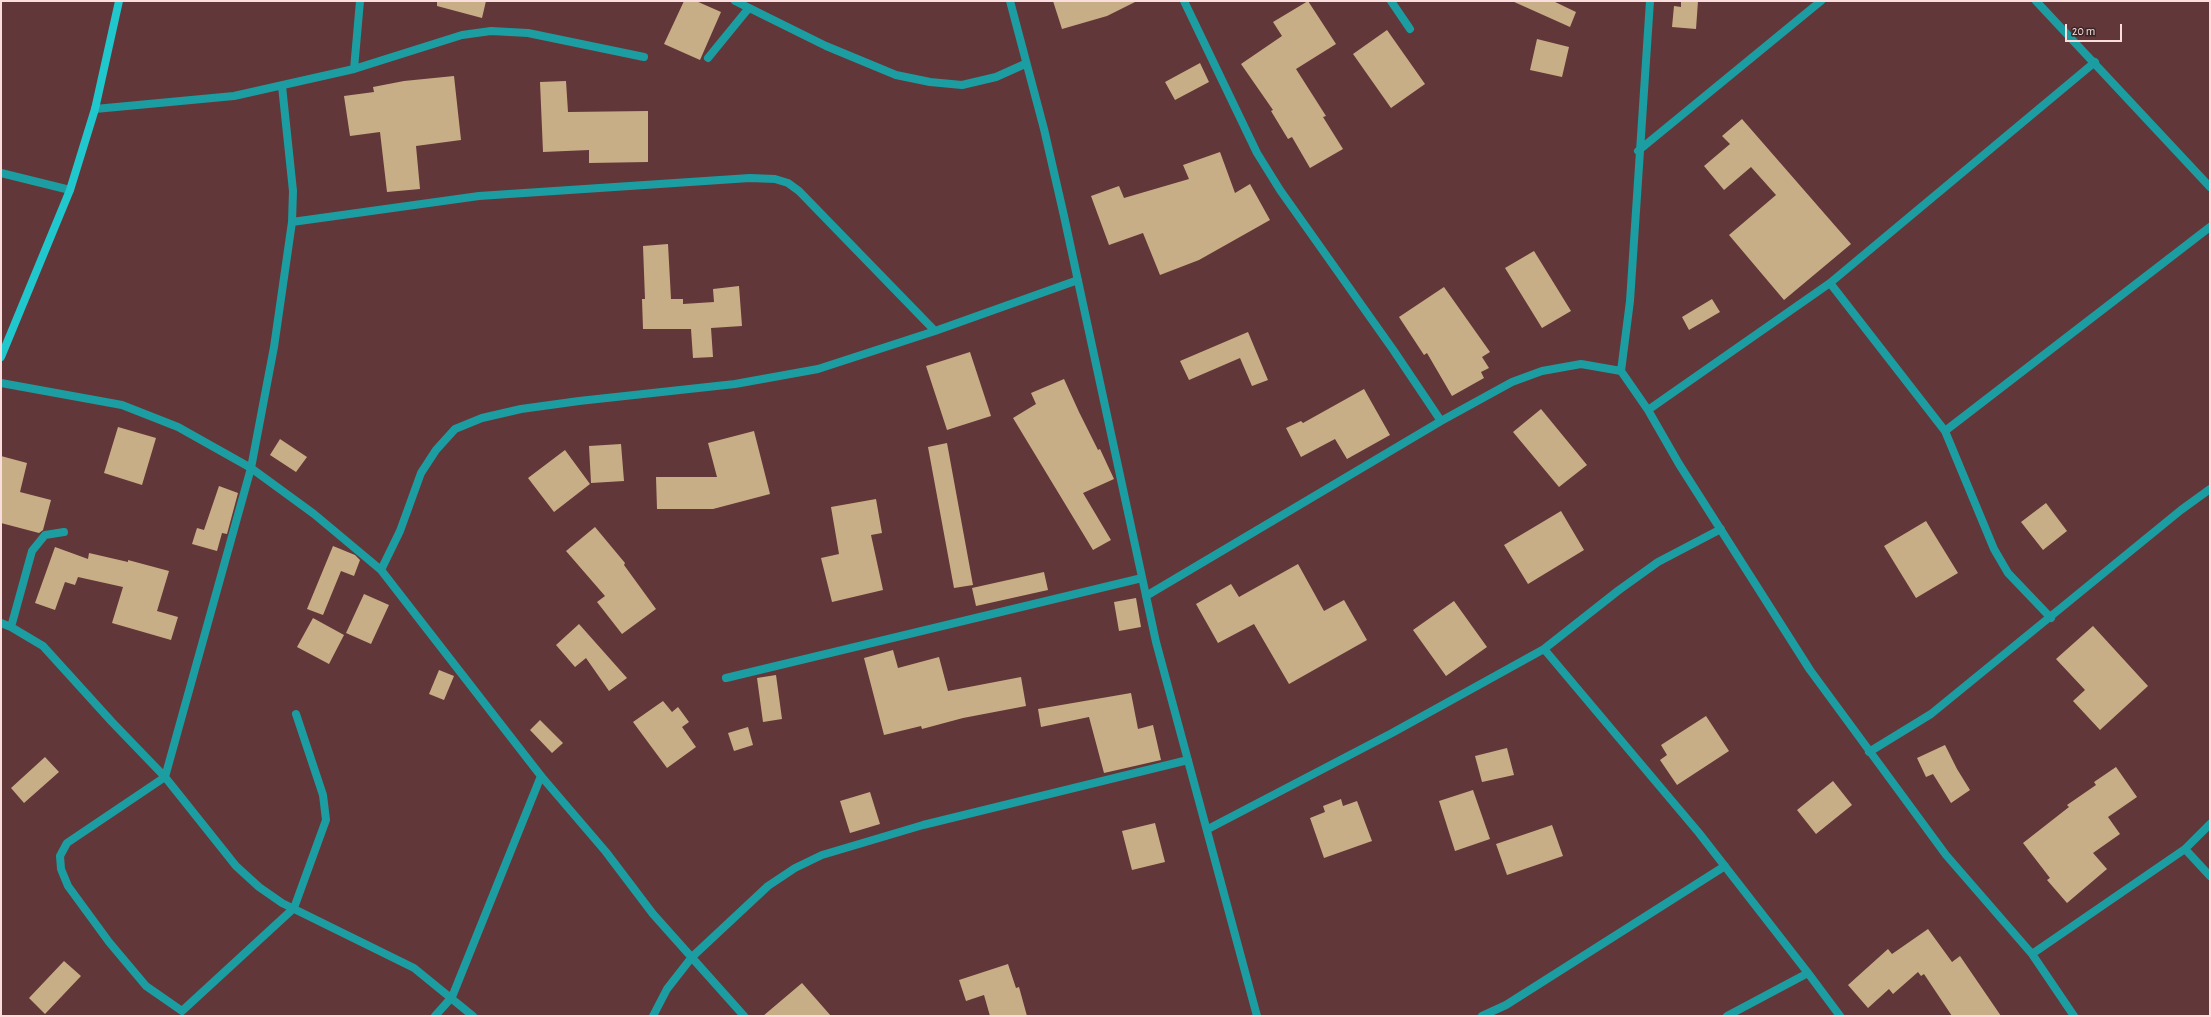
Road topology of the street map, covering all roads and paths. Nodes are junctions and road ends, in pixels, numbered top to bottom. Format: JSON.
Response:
{"nodes":[{"id":1,"x":119,"y":1,"type":"edge"},
{"id":2,"x":360,"y":1,"type":"edge"},
{"id":3,"x":735,"y":1,"type":"edge"},
{"id":4,"x":1010,"y":1,"type":"edge"},
{"id":5,"x":1184,"y":1,"type":"edge"},
{"id":6,"x":1391,"y":1,"type":"edge"},
{"id":7,"x":1650,"y":1,"type":"edge"},
{"id":8,"x":1821,"y":1,"type":"edge"},
{"id":9,"x":2036,"y":1,"type":"edge"},
{"id":10,"x":748,"y":9,"type":"junction"},
{"id":11,"x":1410,"y":29,"type":"dead end"},
{"id":12,"x":644,"y":57,"type":"dead end"},
{"id":13,"x":708,"y":58,"type":"dead end"},
{"id":14,"x":2095,"y":62,"type":"junction"},
{"id":15,"x":1025,"y":64,"type":"junction"},
{"id":16,"x":354,"y":69,"type":"junction"},
{"id":17,"x":282,"y":86,"type":"junction"},
{"id":18,"x":95,"y":109,"type":"junction"},
{"id":19,"x":1638,"y":151,"type":"junction"},
{"id":20,"x":1,"y":174,"type":"edge"},
{"id":21,"x":2210,"y":187,"type":"edge"},
{"id":22,"x":70,"y":190,"type":"junction"},
{"id":23,"x":292,"y":222,"type":"junction"},
{"id":24,"x":2210,"y":227,"type":"edge"},
{"id":25,"x":1078,"y":280,"type":"junction"},
{"id":26,"x":1830,"y":283,"type":"junction"},
{"id":27,"x":936,"y":331,"type":"junction"},
{"id":28,"x":1,"y":357,"type":"edge"},
{"id":29,"x":1621,"y":371,"type":"junction"},
{"id":30,"x":1,"y":383,"type":"edge"},
{"id":31,"x":1648,"y":410,"type":"junction"},
{"id":32,"x":1441,"y":421,"type":"junction"},
{"id":33,"x":1945,"y":432,"type":"junction"},
{"id":34,"x":251,"y":468,"type":"junction"},
{"id":35,"x":2210,"y":489,"type":"edge"},
{"id":36,"x":1721,"y":530,"type":"junction"},
{"id":37,"x":64,"y":532,"type":"dead end"},
{"id":38,"x":381,"y":570,"type":"junction"},
{"id":39,"x":1142,"y":578,"type":"junction"},
{"id":40,"x":1146,"y":596,"type":"junction"},
{"id":41,"x":2051,"y":618,"type":"junction"},
{"id":42,"x":1,"y":623,"type":"edge"},
{"id":43,"x":11,"y":627,"type":"junction"},
{"id":44,"x":1544,"y":649,"type":"junction"},
{"id":45,"x":726,"y":678,"type":"dead end"},
{"id":46,"x":296,"y":714,"type":"dead end"},
{"id":47,"x":1869,"y":752,"type":"junction"},
{"id":48,"x":1188,"y":760,"type":"junction"},
{"id":49,"x":541,"y":776,"type":"junction"},
{"id":50,"x":165,"y":777,"type":"junction"},
{"id":51,"x":2210,"y":824,"type":"edge"},
{"id":52,"x":1208,"y":828,"type":"junction"},
{"id":53,"x":2185,"y":849,"type":"junction"},
{"id":54,"x":1725,"y":866,"type":"junction"},
{"id":55,"x":2210,"y":876,"type":"edge"},
{"id":56,"x":294,"y":908,"type":"junction"},
{"id":57,"x":2032,"y":954,"type":"junction"},
{"id":58,"x":692,"y":957,"type":"junction"},
{"id":59,"x":1808,"y":973,"type":"junction"},
{"id":60,"x":452,"y":997,"type":"junction"},
{"id":61,"x":185,"y":1014,"type":"edge"},
{"id":62,"x":435,"y":1016,"type":"edge"},
{"id":63,"x":473,"y":1016,"type":"edge"},
{"id":64,"x":653,"y":1016,"type":"edge"},
{"id":65,"x":744,"y":1016,"type":"edge"},
{"id":66,"x":1257,"y":1016,"type":"edge"},
{"id":67,"x":1482,"y":1016,"type":"edge"},
{"id":68,"x":1727,"y":1016,"type":"edge"},
{"id":69,"x":1840,"y":1016,"type":"edge"},
{"id":70,"x":2074,"y":1016,"type":"edge"}],
"edges":[{"from":1,"to":18,"type":"street"},
{"from":2,"to":16,"type":"street"},
{"from":3,"to":10,"type":"street"},
{"from":4,"to":15,"type":"street"},
{"from":5,"to":32,"type":"street"},
{"from":6,"to":11,"type":"street"},
{"from":7,"to":19,"type":"street"},
{"from":8,"to":19,"type":"street"},
{"from":9,"to":14,"type":"street"},
{"from":10,"to":13,"type":"street"},
{"from":10,"to":15,"type":"street"},
{"from":12,"to":16,"type":"street"},
{"from":14,"to":21,"type":"street"},
{"from":14,"to":26,"type":"street"},
{"from":15,"to":25,"type":"street"},
{"from":16,"to":17,"type":"street"},
{"from":17,"to":18,"type":"street"},
{"from":17,"to":23,"type":"street"},
{"from":18,"to":22,"type":"street"},
{"from":19,"to":29,"type":"street"},
{"from":20,"to":22,"type":"street"},
{"from":22,"to":28,"type":"street"},
{"from":23,"to":27,"type":"street"},
{"from":23,"to":34,"type":"street"},
{"from":24,"to":33,"type":"street"},
{"from":25,"to":27,"type":"street"},
{"from":25,"to":39,"type":"street"},
{"from":26,"to":31,"type":"street"},
{"from":26,"to":33,"type":"street"},
{"from":27,"to":38,"type":"street"},
{"from":29,"to":31,"type":"street"},
{"from":29,"to":32,"type":"street"},
{"from":30,"to":34,"type":"street"},
{"from":31,"to":36,"type":"street"},
{"from":32,"to":40,"type":"street"},
{"from":33,"to":41,"type":"street"},
{"from":34,"to":38,"type":"street"},
{"from":34,"to":50,"type":"street"},
{"from":35,"to":41,"type":"street"},
{"from":36,"to":44,"type":"street"},
{"from":36,"to":47,"type":"street"},
{"from":37,"to":43,"type":"street"},
{"from":38,"to":49,"type":"street"},
{"from":39,"to":40,"type":"street"},
{"from":39,"to":45,"type":"street"},
{"from":40,"to":48,"type":"street"},
{"from":41,"to":47,"type":"street"},
{"from":42,"to":43,"type":"street"},
{"from":43,"to":50,"type":"street"},
{"from":44,"to":52,"type":"street"},
{"from":44,"to":54,"type":"street"},
{"from":46,"to":56,"type":"street"},
{"from":47,"to":57,"type":"street"},
{"from":48,"to":52,"type":"street"},
{"from":48,"to":58,"type":"street"},
{"from":49,"to":58,"type":"street"},
{"from":49,"to":60,"type":"street"},
{"from":50,"to":56,"type":"street"},
{"from":50,"to":61,"type":"street"},
{"from":51,"to":53,"type":"street"},
{"from":52,"to":66,"type":"street"},
{"from":53,"to":55,"type":"street"},
{"from":53,"to":57,"type":"street"},
{"from":54,"to":59,"type":"street"},
{"from":54,"to":67,"type":"street"},
{"from":56,"to":60,"type":"street"},
{"from":56,"to":61,"type":"street"},
{"from":57,"to":70,"type":"street"},
{"from":58,"to":64,"type":"street"},
{"from":58,"to":65,"type":"street"},
{"from":59,"to":68,"type":"street"},
{"from":59,"to":69,"type":"street"},
{"from":60,"to":62,"type":"street"},
{"from":60,"to":63,"type":"street"}]}
